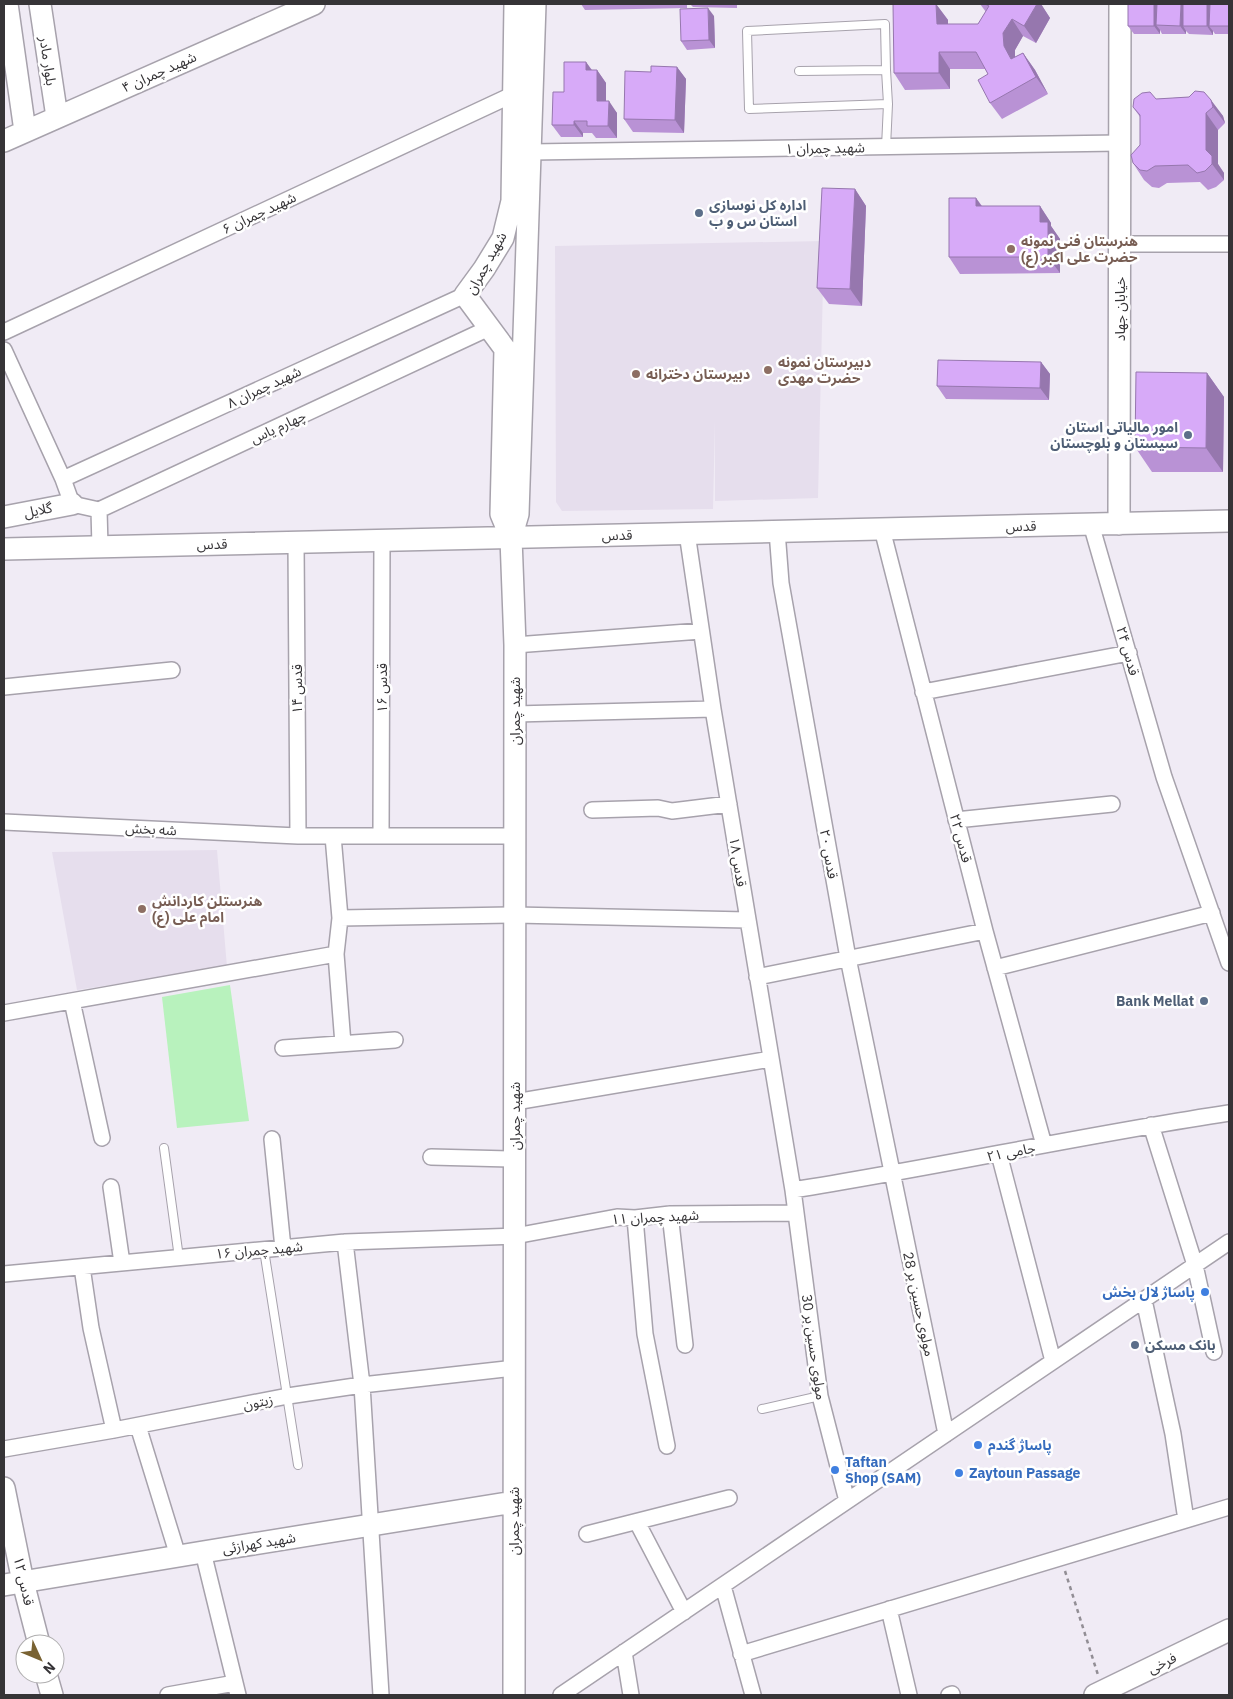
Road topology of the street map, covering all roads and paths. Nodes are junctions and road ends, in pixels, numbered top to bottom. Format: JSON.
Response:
{"nodes":[{"id":1,"x":7,"y":4,"type":"edge"},
{"id":2,"x":40,"y":4,"type":"edge"},
{"id":3,"x":314,"y":4,"type":"edge"},
{"id":4,"x":515,"y":4,"type":"edge"},
{"id":5,"x":535,"y":4,"type":"edge"},
{"id":6,"x":1120,"y":4,"type":"edge"},
{"id":7,"x":886,"y":70,"type":"junction"},
{"id":8,"x":799,"y":71,"type":"dead end"},
{"id":9,"x":514,"y":94,"type":"junction"},
{"id":10,"x":888,"y":104,"type":"junction"},
{"id":11,"x":56,"y":118,"type":"junction"},
{"id":12,"x":25,"y":132,"type":"junction"},
{"id":13,"x":4,"y":141,"type":"edge"},
{"id":14,"x":1120,"y":144,"type":"junction"},
{"id":15,"x":886,"y":147,"type":"junction"},
{"id":16,"x":531,"y":152,"type":"junction"},
{"id":17,"x":1120,"y":244,"type":"junction"},
{"id":18,"x":1229,"y":244,"type":"edge"},
{"id":19,"x":465,"y":295,"type":"junction"},
{"id":20,"x":489,"y":328,"type":"junction"},
{"id":21,"x":4,"y":332,"type":"edge"},
{"id":22,"x":4,"y":350,"type":"edge"},
{"id":23,"x":64,"y":479,"type":"junction"},
{"id":24,"x":72,"y":504,"type":"junction"},
{"id":25,"x":99,"y":510,"type":"junction"},
{"id":26,"x":4,"y":518,"type":"edge"},
{"id":27,"x":1229,"y":521,"type":"edge"},
{"id":28,"x":1091,"y":524,"type":"junction"},
{"id":29,"x":1120,"y":524,"type":"junction"},
{"id":30,"x":882,"y":529,"type":"junction"},
{"id":31,"x":777,"y":531,"type":"junction"},
{"id":32,"x":687,"y":534,"type":"junction"},
{"id":33,"x":511,"y":538,"type":"junction"},
{"id":34,"x":382,"y":540,"type":"junction"},
{"id":35,"x":296,"y":542,"type":"junction"},
{"id":36,"x":100,"y":547,"type":"junction"},
{"id":37,"x":4,"y":549,"type":"edge"},
{"id":38,"x":701,"y":631,"type":"junction"},
{"id":39,"x":516,"y":645,"type":"junction"},
{"id":40,"x":1129,"y":653,"type":"junction"},
{"id":41,"x":172,"y":670,"type":"dead end"},
{"id":42,"x":4,"y":688,"type":"edge"},
{"id":43,"x":923,"y":692,"type":"junction"},
{"id":44,"x":713,"y":709,"type":"junction"},
{"id":45,"x":515,"y":714,"type":"junction"},
{"id":46,"x":728,"y":804,"type":"junction"},
{"id":47,"x":1112,"y":804,"type":"dead end"},
{"id":48,"x":592,"y":810,"type":"dead end"},
{"id":49,"x":956,"y":820,"type":"junction"},
{"id":50,"x":4,"y":822,"type":"edge"},
{"id":51,"x":381,"y":835,"type":"junction"},
{"id":52,"x":298,"y":836,"type":"junction"},
{"id":53,"x":333,"y":836,"type":"junction"},
{"id":54,"x":515,"y":836,"type":"junction"},
{"id":55,"x":1212,"y":913,"type":"junction"},
{"id":56,"x":515,"y":915,"type":"junction"},
{"id":57,"x":340,"y":918,"type":"junction"},
{"id":58,"x":747,"y":920,"type":"junction"},
{"id":59,"x":985,"y":931,"type":"junction"},
{"id":60,"x":336,"y":954,"type":"junction"},
{"id":61,"x":848,"y":958,"type":"junction"},
{"id":62,"x":1229,"y":963,"type":"edge"},
{"id":63,"x":995,"y":968,"type":"junction"},
{"id":64,"x":757,"y":977,"type":"junction"},
{"id":65,"x":72,"y":1001,"type":"junction"},
{"id":66,"x":4,"y":1013,"type":"edge"},
{"id":67,"x":395,"y":1040,"type":"dead end"},
{"id":68,"x":343,"y":1044,"type":"junction"},
{"id":69,"x":283,"y":1048,"type":"dead end"},
{"id":70,"x":771,"y":1059,"type":"junction"},
{"id":71,"x":515,"y":1102,"type":"junction"},
{"id":72,"x":1229,"y":1113,"type":"edge"},
{"id":73,"x":1151,"y":1125,"type":"junction"},
{"id":74,"x":102,"y":1138,"type":"dead end"},
{"id":75,"x":272,"y":1139,"type":"dead end"},
{"id":76,"x":1044,"y":1145,"type":"junction"},
{"id":77,"x":164,"y":1148,"type":"dead end"},
{"id":78,"x":999,"y":1154,"type":"junction"},
{"id":79,"x":431,"y":1157,"type":"dead end"},
{"id":80,"x":515,"y":1159,"type":"junction"},
{"id":81,"x":892,"y":1174,"type":"junction"},
{"id":82,"x":111,"y":1187,"type":"dead end"},
{"id":83,"x":793,"y":1190,"type":"junction"},
{"id":84,"x":796,"y":1213,"type":"junction"},
{"id":85,"x":670,"y":1214,"type":"junction"},
{"id":86,"x":634,"y":1218,"type":"junction"},
{"id":87,"x":515,"y":1236,"type":"junction"},
{"id":88,"x":345,"y":1242,"type":"junction"},
{"id":89,"x":1229,"y":1242,"type":"edge"},
{"id":90,"x":283,"y":1248,"type":"junction"},
{"id":91,"x":264,"y":1250,"type":"junction"},
{"id":92,"x":179,"y":1258,"type":"junction"},
{"id":93,"x":122,"y":1263,"type":"junction"},
{"id":94,"x":1195,"y":1265,"type":"junction"},
{"id":95,"x":82,"y":1267,"type":"junction"},
{"id":96,"x":4,"y":1274,"type":"edge"},
{"id":97,"x":1144,"y":1300,"type":"junction"},
{"id":98,"x":685,"y":1344,"type":"dead end"},
{"id":99,"x":1214,"y":1352,"type":"dead end"},
{"id":100,"x":1053,"y":1361,"type":"junction"},
{"id":101,"x":514,"y":1368,"type":"junction"},
{"id":102,"x":362,"y":1385,"type":"junction"},
{"id":103,"x":288,"y":1396,"type":"junction"},
{"id":104,"x":820,"y":1396,"type":"junction"},
{"id":105,"x":762,"y":1410,"type":"dead end"},
{"id":106,"x":138,"y":1426,"type":"junction"},
{"id":107,"x":114,"y":1430,"type":"junction"},
{"id":108,"x":946,"y":1434,"type":"junction"},
{"id":109,"x":667,"y":1446,"type":"dead end"},
{"id":110,"x":4,"y":1449,"type":"edge"},
{"id":111,"x":298,"y":1465,"type":"dead end"},
{"id":112,"x":4,"y":1488,"type":"edge"},
{"id":113,"x":728,"y":1498,"type":"dead end"},
{"id":114,"x":847,"y":1501,"type":"junction"},
{"id":115,"x":514,"y":1502,"type":"junction"},
{"id":116,"x":1229,"y":1507,"type":"edge"},
{"id":117,"x":1186,"y":1520,"type":"junction"},
{"id":118,"x":636,"y":1522,"type":"junction"},
{"id":119,"x":371,"y":1525,"type":"junction"},
{"id":120,"x":586,"y":1534,"type":"dead end"},
{"id":121,"x":203,"y":1552,"type":"junction"},
{"id":122,"x":178,"y":1556,"type":"junction"},
{"id":123,"x":1060,"y":1557,"type":"junction"},
{"id":124,"x":13,"y":1584,"type":"edge"},
{"id":125,"x":723,"y":1586,"type":"junction"},
{"id":126,"x":889,"y":1609,"type":"junction"},
{"id":127,"x":684,"y":1612,"type":"junction"},
{"id":128,"x":1229,"y":1630,"type":"edge"},
{"id":129,"x":35,"y":1634,"type":"edge"},
{"id":130,"x":624,"y":1652,"type":"junction"},
{"id":131,"x":741,"y":1654,"type":"junction"},
{"id":132,"x":236,"y":1689,"type":"edge"},
{"id":133,"x":1099,"y":1693,"type":"edge"},
{"id":134,"x":168,"y":1695,"type":"edge"},
{"id":135,"x":381,"y":1695,"type":"edge"},
{"id":136,"x":514,"y":1695,"type":"edge"},
{"id":137,"x":561,"y":1695,"type":"edge"},
{"id":138,"x":631,"y":1695,"type":"edge"},
{"id":139,"x":753,"y":1695,"type":"edge"},
{"id":140,"x":909,"y":1695,"type":"edge"}],
"edges":[{"from":1,"to":12,"type":"street"},
{"from":2,"to":11,"type":"street","name":"بلوار مادر"},
{"from":3,"to":11,"type":"street","name":"شهید چمران ۴"},
{"from":4,"to":9,"type":"street","name":"شهید چمران"},
{"from":5,"to":16,"type":"street","name":"شهید چمران"},
{"from":6,"to":14,"type":"street","name":"خیابان جهاد"},
{"from":7,"to":8,"type":"lane"},
{"from":7,"to":10,"type":"lane"},
{"from":7,"to":10,"type":"lane"},
{"from":9,"to":19,"type":"street","name":"شهید چمران"},
{"from":9,"to":21,"type":"street","name":"شهید چمران ۶"},
{"from":10,"to":15,"type":"lane"},
{"from":11,"to":12,"type":"street","name":"شهید چمران ۴"},
{"from":12,"to":13,"type":"street","name":"شهید چمران ۴"},
{"from":14,"to":15,"type":"street","name":"شهید چمران ۱"},
{"from":14,"to":17,"type":"street","name":"خیابان جهاد"},
{"from":15,"to":16,"type":"street","name":"شهید چمران ۱"},
{"from":16,"to":33,"type":"street","name":"شهید چمران"},
{"from":17,"to":18,"type":"street"},
{"from":17,"to":29,"type":"street","name":"خیابان جهاد"},
{"from":19,"to":20,"type":"street","name":"شهید چمران"},
{"from":19,"to":23,"type":"street","name":"شهید چمران ۸"},
{"from":20,"to":25,"type":"street","name":"چهارم یاس"},
{"from":20,"to":33,"type":"street","name":"شهید چمران"},
{"from":22,"to":23,"type":"street"},
{"from":23,"to":24,"type":"street"},
{"from":24,"to":25,"type":"street"},
{"from":24,"to":26,"type":"street","name":"گلایل"},
{"from":25,"to":36,"type":"street"},
{"from":27,"to":29,"type":"street","name":"قدس"},
{"from":28,"to":29,"type":"street","name":"قدس"},
{"from":28,"to":30,"type":"street","name":"قدس"},
{"from":28,"to":40,"type":"street","name":"قدس ۲۴"},
{"from":30,"to":31,"type":"street","name":"قدس"},
{"from":30,"to":43,"type":"street","name":"قدس ۲۲"},
{"from":31,"to":32,"type":"street","name":"قدس"},
{"from":31,"to":61,"type":"street","name":"قدس ۲۰"},
{"from":32,"to":33,"type":"street","name":"قدس"},
{"from":32,"to":38,"type":"street","name":"قدس ۱۸"},
{"from":33,"to":34,"type":"street","name":"قدس"},
{"from":33,"to":39,"type":"street","name":"شهید چمران"},
{"from":34,"to":35,"type":"street","name":"قدس"},
{"from":34,"to":51,"type":"street","name":"قدس ۱۶"},
{"from":35,"to":36,"type":"street","name":"قدس"},
{"from":35,"to":52,"type":"street","name":"قدس ۱۴"},
{"from":36,"to":37,"type":"street","name":"قدس"},
{"from":38,"to":39,"type":"street"},
{"from":38,"to":44,"type":"street","name":"قدس ۱۸"},
{"from":39,"to":45,"type":"street","name":"شهید چمران"},
{"from":40,"to":43,"type":"street"},
{"from":40,"to":55,"type":"street","name":"قدس ۲۴"},
{"from":41,"to":42,"type":"street"},
{"from":43,"to":49,"type":"street","name":"قدس ۲۲"},
{"from":44,"to":45,"type":"street"},
{"from":44,"to":46,"type":"street","name":"قدس ۱۸"},
{"from":45,"to":54,"type":"street","name":"شهید چمران"},
{"from":46,"to":48,"type":"street"},
{"from":46,"to":58,"type":"street","name":"قدس ۱۸"},
{"from":47,"to":49,"type":"street"},
{"from":49,"to":59,"type":"street","name":"قدس ۲۲"},
{"from":50,"to":52,"type":"street","name":"شه بخش"},
{"from":51,"to":53,"type":"street","name":"شه بخش"},
{"from":51,"to":54,"type":"street","name":"شه بخش"},
{"from":52,"to":53,"type":"street","name":"شه بخش"},
{"from":53,"to":57,"type":"street"},
{"from":54,"to":56,"type":"street","name":"شهید چمران"},
{"from":55,"to":62,"type":"street","name":"قدس ۲۴"},
{"from":55,"to":63,"type":"street"},
{"from":56,"to":57,"type":"street"},
{"from":56,"to":58,"type":"street"},
{"from":56,"to":71,"type":"street","name":"شهید چمران"},
{"from":57,"to":60,"type":"street"},
{"from":58,"to":64,"type":"street","name":"قدس ۱۸"},
{"from":59,"to":61,"type":"street"},
{"from":59,"to":63,"type":"street","name":"قدس ۲۲"},
{"from":60,"to":65,"type":"street"},
{"from":60,"to":68,"type":"street"},
{"from":61,"to":64,"type":"street"},
{"from":61,"to":81,"type":"street","name":"قدس ۲۰"},
{"from":63,"to":76,"type":"street","name":"قدس ۲۲"},
{"from":64,"to":70,"type":"street","name":"قدس ۱۸"},
{"from":65,"to":66,"type":"street"},
{"from":65,"to":74,"type":"street"},
{"from":67,"to":68,"type":"street"},
{"from":68,"to":69,"type":"street"},
{"from":70,"to":71,"type":"street"},
{"from":70,"to":83,"type":"street","name":"قدس ۱۸"},
{"from":71,"to":80,"type":"street","name":"شهید چمران"},
{"from":72,"to":73,"type":"street","name":"جامی ۲۱"},
{"from":73,"to":76,"type":"street","name":"جامی ۲۱"},
{"from":73,"to":94,"type":"street"},
{"from":75,"to":90,"type":"street"},
{"from":76,"to":78,"type":"street","name":"جامی ۲۱"},
{"from":77,"to":92,"type":"lane"},
{"from":78,"to":81,"type":"street","name":"جامی ۲۱"},
{"from":78,"to":100,"type":"street"},
{"from":79,"to":80,"type":"street"},
{"from":80,"to":87,"type":"street","name":"شهید چمران"},
{"from":81,"to":83,"type":"street","name":"جامی ۲۱"},
{"from":81,"to":108,"type":"street","name":"مولوی حسین بر 28"},
{"from":82,"to":93,"type":"street"},
{"from":83,"to":84,"type":"street","name":"مولوی حسین بر 30"},
{"from":84,"to":85,"type":"street","name":"شهید چمران ۱۱"},
{"from":84,"to":104,"type":"street","name":"مولوی حسین بر 30"},
{"from":85,"to":86,"type":"street","name":"شهید چمران ۱۱"},
{"from":85,"to":98,"type":"street"},
{"from":86,"to":87,"type":"street","name":"شهید چمران ۱۱"},
{"from":86,"to":109,"type":"street"},
{"from":87,"to":88,"type":"street","name":"شهید چمران ۱۶"},
{"from":87,"to":101,"type":"street","name":"شهید چمران"},
{"from":88,"to":90,"type":"street","name":"شهید چمران ۱۶"},
{"from":88,"to":102,"type":"street"},
{"from":89,"to":94,"type":"street"},
{"from":90,"to":91,"type":"street","name":"شهید چمران ۱۶"},
{"from":91,"to":92,"type":"street","name":"شهید چمران ۱۶"},
{"from":91,"to":103,"type":"lane"},
{"from":92,"to":93,"type":"street","name":"شهید چمران ۱۶"},
{"from":93,"to":95,"type":"street","name":"شهید چمران ۱۶"},
{"from":94,"to":97,"type":"street"},
{"from":94,"to":99,"type":"street"},
{"from":95,"to":96,"type":"street","name":"شهید چمران ۱۶"},
{"from":95,"to":107,"type":"street"},
{"from":97,"to":100,"type":"street"},
{"from":97,"to":117,"type":"street"},
{"from":100,"to":108,"type":"street"},
{"from":101,"to":102,"type":"street","name":"زیتون"},
{"from":101,"to":115,"type":"street","name":"شهید چمران"},
{"from":102,"to":103,"type":"street","name":"زیتون"},
{"from":102,"to":119,"type":"street"},
{"from":103,"to":106,"type":"street","name":"زیتون"},
{"from":103,"to":111,"type":"lane"},
{"from":104,"to":105,"type":"lane"},
{"from":104,"to":114,"type":"street","name":"مولوی حسین بر 30"},
{"from":106,"to":107,"type":"street","name":"زیتون"},
{"from":106,"to":122,"type":"street"},
{"from":107,"to":110,"type":"street","name":"زیتون"},
{"from":108,"to":114,"type":"street"},
{"from":112,"to":124,"type":"street","name":"قدس ۱۲"},
{"from":113,"to":118,"type":"street"},
{"from":114,"to":125,"type":"street"},
{"from":115,"to":119,"type":"street","name":"شهید کهرازئی"},
{"from":115,"to":136,"type":"street","name":"شهید چمران"},
{"from":116,"to":117,"type":"street"},
{"from":117,"to":123,"type":"street"},
{"from":118,"to":120,"type":"street"},
{"from":118,"to":127,"type":"street"},
{"from":119,"to":121,"type":"street","name":"شهید کهرازئی"},
{"from":119,"to":135,"type":"street"},
{"from":121,"to":122,"type":"street","name":"شهید کهرازئی"},
{"from":121,"to":132,"type":"street"},
{"from":122,"to":124,"type":"street","name":"شهید کهرازئی"},
{"from":123,"to":126,"type":"street"},
{"from":123,"to":133,"type":"path"},
{"from":124,"to":129,"type":"street","name":"قدس ۱۲"},
{"from":125,"to":127,"type":"street"},
{"from":125,"to":131,"type":"street"},
{"from":126,"to":131,"type":"street"},
{"from":126,"to":140,"type":"street"},
{"from":127,"to":130,"type":"street"},
{"from":128,"to":133,"type":"street","name":"فرخی"},
{"from":130,"to":137,"type":"street"},
{"from":130,"to":138,"type":"street"},
{"from":131,"to":139,"type":"street"},
{"from":132,"to":134,"type":"street"}]}
